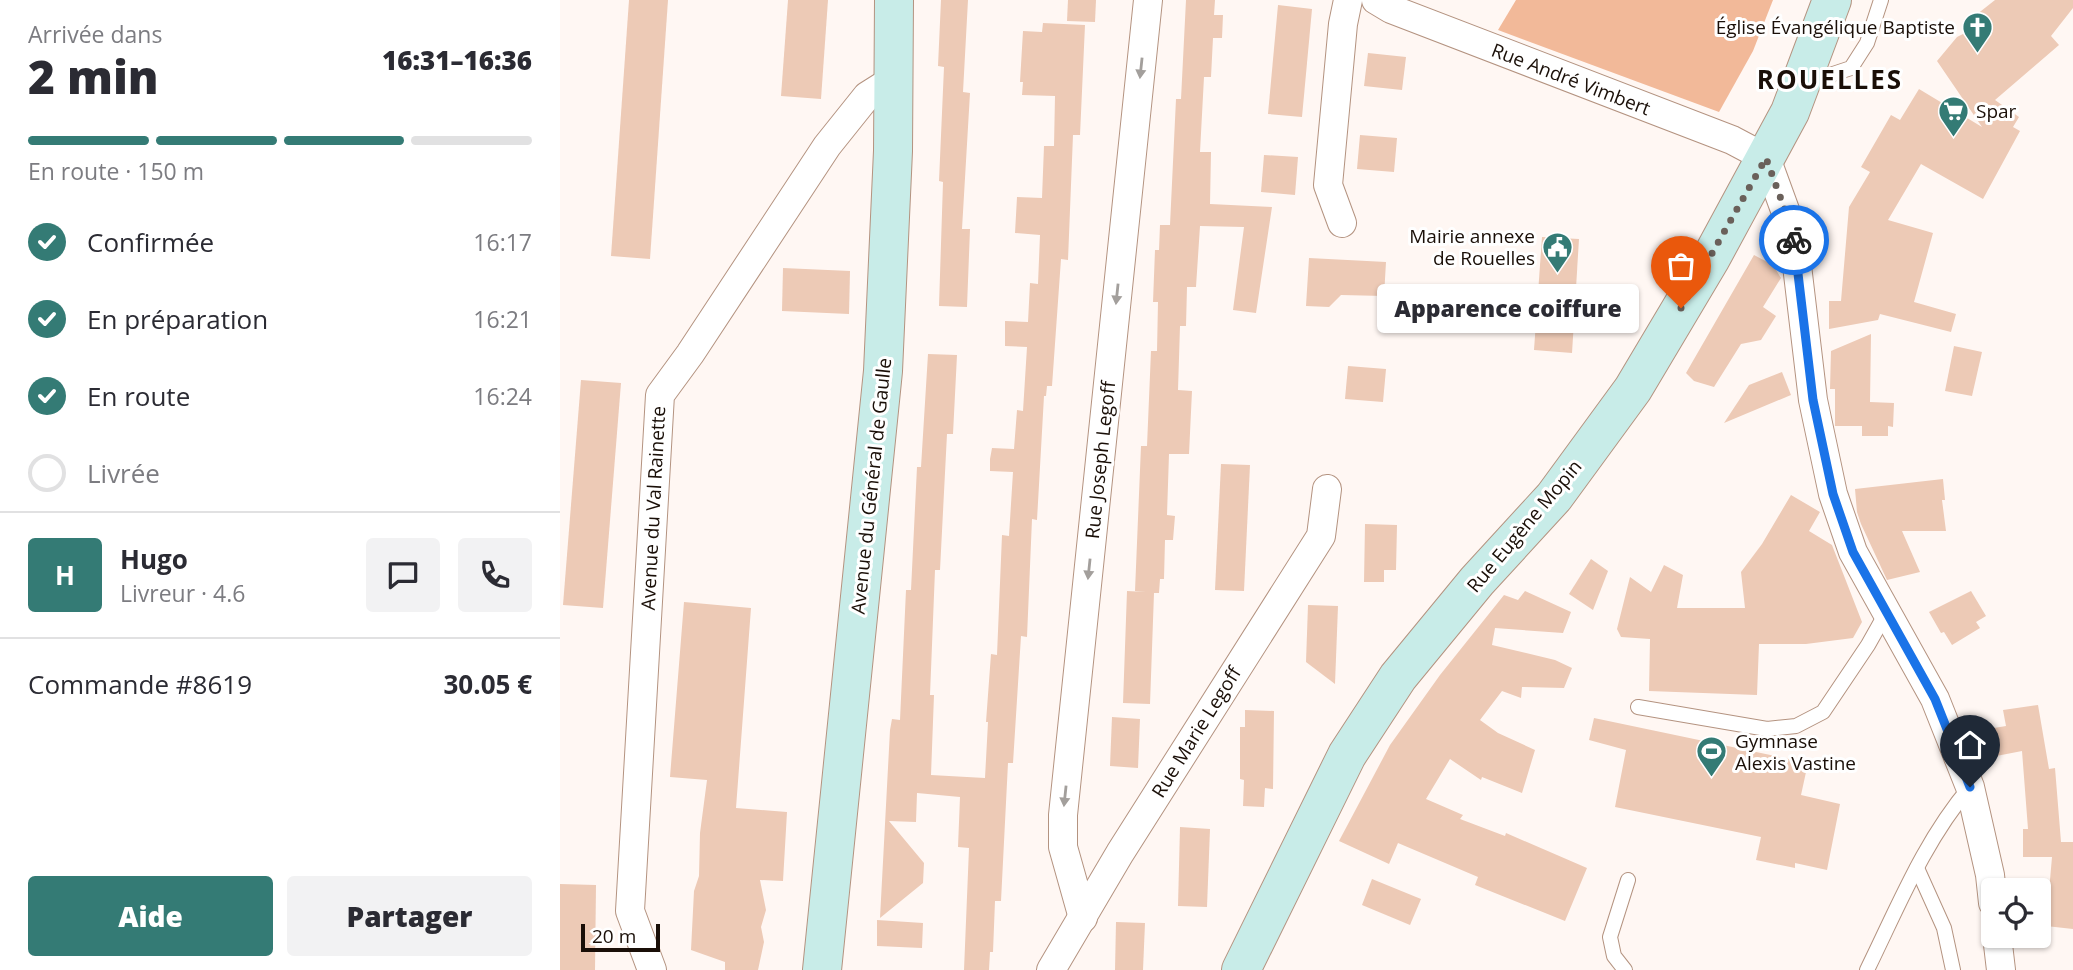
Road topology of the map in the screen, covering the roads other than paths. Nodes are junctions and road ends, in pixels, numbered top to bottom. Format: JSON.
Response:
{"nodes":[{"id":1,"x":894,"y":0,"type":"edge"},
{"id":2,"x":1147,"y":0,"type":"edge"},
{"id":3,"x":1348,"y":0,"type":"edge"},
{"id":4,"x":1832,"y":0,"type":"edge"},
{"id":5,"x":1881,"y":0,"type":"edge"},
{"id":6,"x":1387,"y":3,"type":"edge"},
{"id":7,"x":894,"y":79,"type":"junction"},
{"id":8,"x":1801,"y":85,"type":"junction"},
{"id":9,"x":1766,"y":158,"type":"junction"},
{"id":10,"x":1342,"y":223,"type":"dead end"},
{"id":11,"x":1326,"y":489,"type":"dead end"},
{"id":12,"x":1886,"y":613,"type":"junction"},
{"id":13,"x":1638,"y":707,"type":"dead end"},
{"id":14,"x":1970,"y":787,"type":"junction"},
{"id":15,"x":1917,"y":867,"type":"junction"},
{"id":16,"x":1990,"y":878,"type":"edge"},
{"id":17,"x":1628,"y":880,"type":"dead end"},
{"id":18,"x":1083,"y":918,"type":"junction"},
{"id":19,"x":1998,"y":948,"type":"edge"},
{"id":20,"x":653,"y":970,"type":"edge"},
{"id":21,"x":822,"y":970,"type":"edge"},
{"id":22,"x":1051,"y":970,"type":"edge"},
{"id":23,"x":1241,"y":970,"type":"edge"},
{"id":24,"x":1625,"y":970,"type":"edge"},
{"id":25,"x":1867,"y":970,"type":"edge"},
{"id":26,"x":1952,"y":970,"type":"edge"},
{"id":27,"x":2001,"y":970,"type":"edge"}],
"edges":[{"from":1,"to":7,"type":"main road","name":"Avenue du Général de Gaulle"},
{"from":2,"to":18,"type":"street","name":"Rue Joseph Legoff","one_way":true},
{"from":3,"to":10,"type":"street"},
{"from":4,"to":8,"type":"main road","name":"Rue Eugène Mopin"},
{"from":5,"to":8,"type":"lane"},
{"from":6,"to":9,"type":"street","name":"Rue André Vimbert"},
{"from":7,"to":20,"type":"street","name":"Avenue du Val Rainette"},
{"from":7,"to":21,"type":"main road","name":"Avenue du Général de Gaulle"},
{"from":8,"to":9,"type":"main road","name":"Rue Eugène Mopin"},
{"from":9,"to":12,"type":"street"},
{"from":9,"to":23,"type":"main road","name":"Rue Eugène Mopin"},
{"from":11,"to":18,"type":"street","name":"Rue Marie Legoff"},
{"from":12,"to":13,"type":"lane"},
{"from":12,"to":14,"type":"street"},
{"from":14,"to":15,"type":"lane"},
{"from":14,"to":16,"type":"street"},
{"from":15,"to":25,"type":"lane"},
{"from":15,"to":26,"type":"lane"},
{"from":17,"to":24,"type":"lane"},
{"from":18,"to":22,"type":"street","name":"Rue Marie Legoff"},
{"from":19,"to":27,"type":"street"}]}
